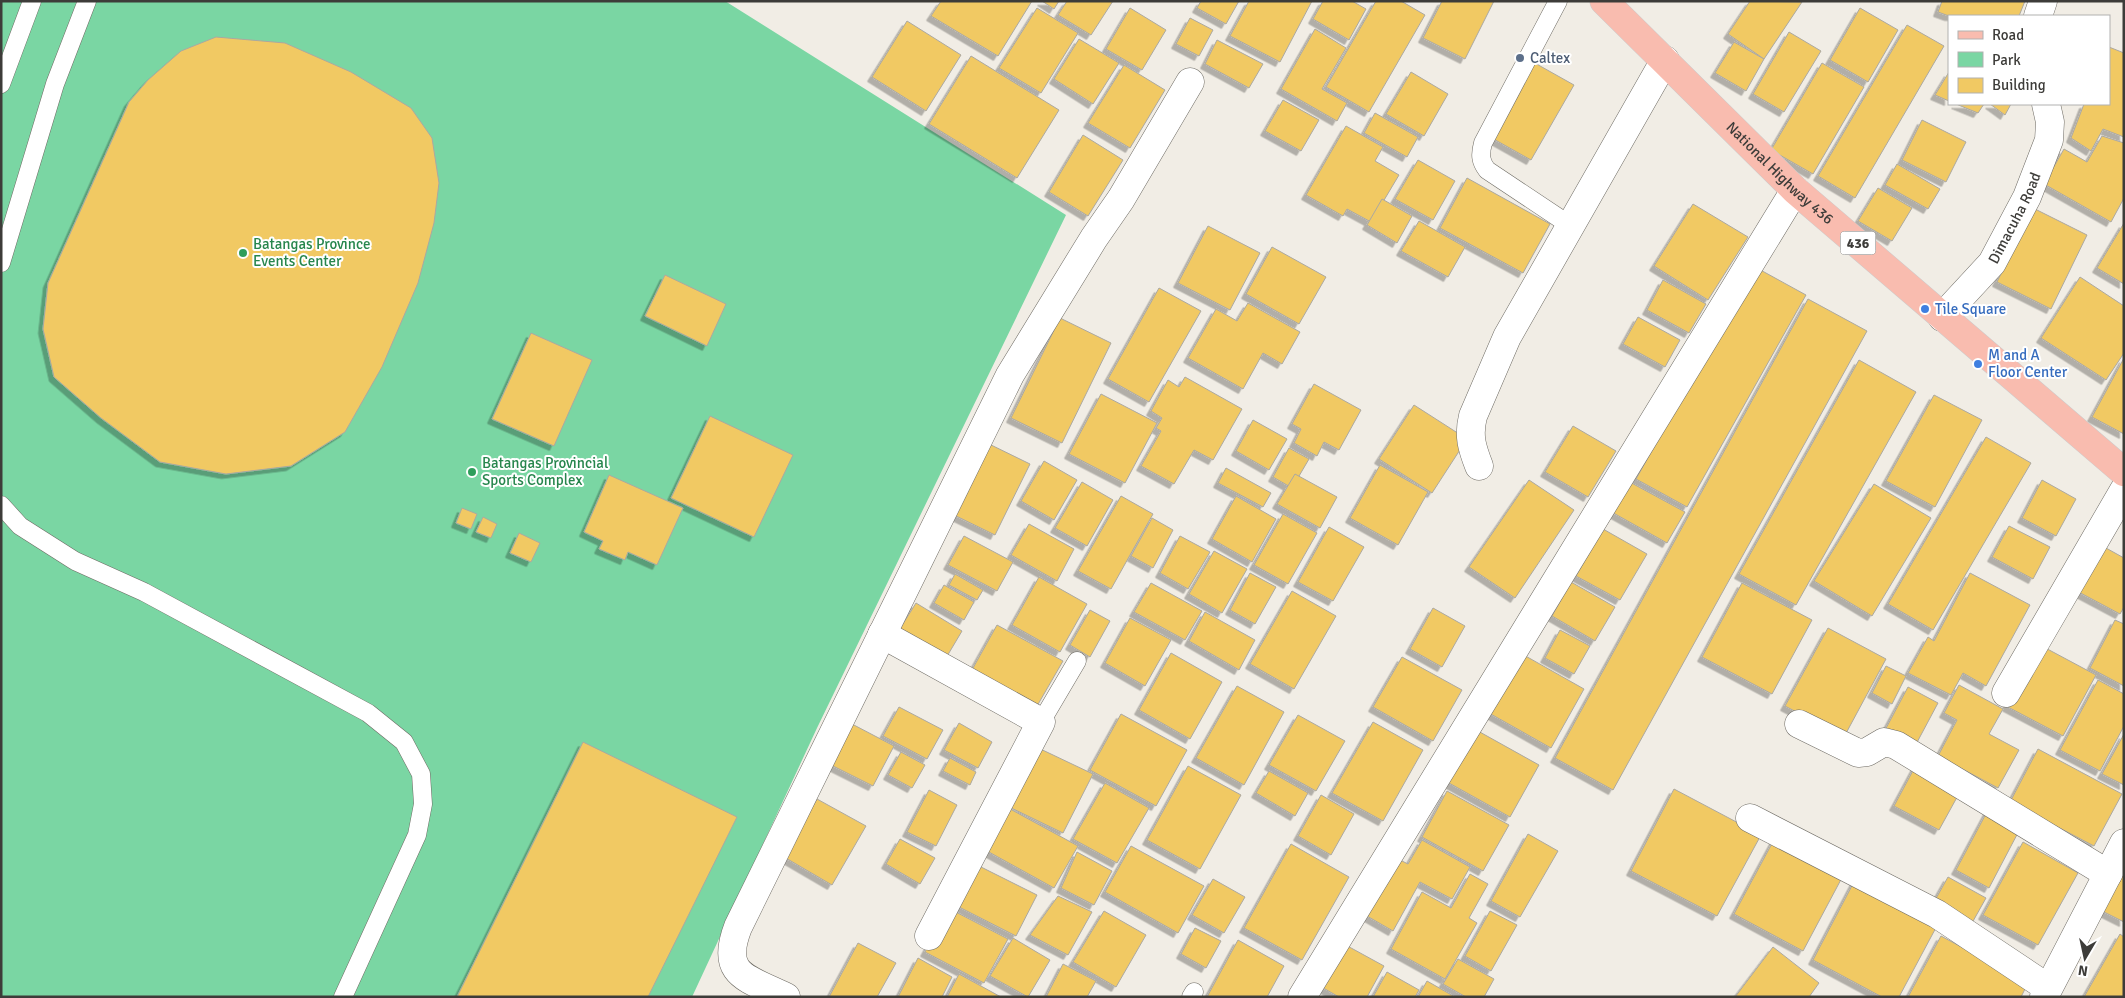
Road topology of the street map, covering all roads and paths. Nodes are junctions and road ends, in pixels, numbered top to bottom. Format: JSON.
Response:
{"nodes":[{"id":1,"x":32,"y":1,"type":"edge"},
{"id":2,"x":87,"y":1,"type":"edge"},
{"id":3,"x":1558,"y":1,"type":"edge"},
{"id":4,"x":1604,"y":1,"type":"edge"},
{"id":5,"x":2044,"y":1,"type":"edge"},
{"id":6,"x":2038,"y":15,"type":"edge"},
{"id":7,"x":1665,"y":60,"type":"junction"},
{"id":8,"x":1190,"y":82,"type":"dead end"},
{"id":9,"x":1,"y":84,"type":"edge"},
{"id":10,"x":2046,"y":105,"type":"edge"},
{"id":11,"x":1795,"y":190,"type":"junction"},
{"id":12,"x":1571,"y":226,"type":"junction"},
{"id":13,"x":1,"y":263,"type":"edge"},
{"id":14,"x":1942,"y":317,"type":"junction"},
{"id":15,"x":1479,"y":466,"type":"dead end"},
{"id":16,"x":2124,"y":472,"type":"edge"},
{"id":17,"x":2124,"y":490,"type":"edge"},
{"id":18,"x":1,"y":505,"type":"edge"},
{"id":19,"x":882,"y":634,"type":"junction"},
{"id":20,"x":1077,"y":660,"type":"dead end"},
{"id":21,"x":2006,"y":693,"type":"dead end"},
{"id":22,"x":1041,"y":722,"type":"junction"},
{"id":23,"x":1799,"y":724,"type":"dead end"},
{"id":24,"x":1750,"y":818,"type":"dead end"},
{"id":25,"x":2124,"y":843,"type":"edge"},
{"id":26,"x":2108,"y":874,"type":"junction"},
{"id":27,"x":929,"y":936,"type":"dead end"},
{"id":28,"x":2046,"y":993,"type":"edge"},
{"id":29,"x":343,"y":997,"type":"edge"},
{"id":30,"x":786,"y":997,"type":"edge"},
{"id":31,"x":1302,"y":997,"type":"edge"}],
"edges":[{"from":1,"to":9,"type":"lane"},
{"from":2,"to":13,"type":"lane"},
{"from":3,"to":12,"type":"lane"},
{"from":4,"to":7,"type":"main road","name":"National Highway 436","number":"436"},
{"from":5,"to":6,"type":"street"},
{"from":7,"to":11,"type":"main road","name":"National Highway 436","number":"436"},
{"from":7,"to":12,"type":"street"},
{"from":8,"to":19,"type":"street"},
{"from":10,"to":14,"type":"street","name":"Dimacuha Road"},
{"from":11,"to":14,"type":"main road","name":"National Highway 436","number":"436"},
{"from":11,"to":31,"type":"street"},
{"from":12,"to":15,"type":"street"},
{"from":14,"to":16,"type":"main road","name":"National Highway 436","number":"436"},
{"from":17,"to":21,"type":"street"},
{"from":18,"to":29,"type":"lane"},
{"from":19,"to":22,"type":"street"},
{"from":19,"to":30,"type":"street"},
{"from":20,"to":22,"type":"lane"},
{"from":22,"to":27,"type":"street"},
{"from":23,"to":26,"type":"street"},
{"from":24,"to":28,"type":"street"},
{"from":25,"to":26,"type":"street"},
{"from":26,"to":28,"type":"street"}]}
